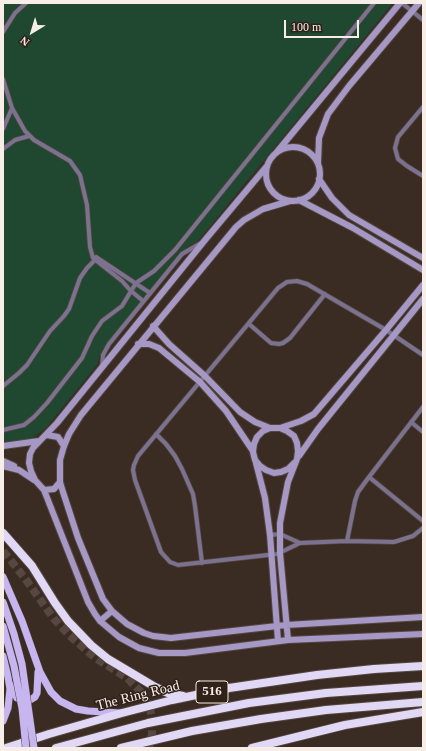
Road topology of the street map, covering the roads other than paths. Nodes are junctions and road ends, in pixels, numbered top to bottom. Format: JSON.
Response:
{"nodes":[{"id":1,"x":26,"y":3,"type":"edge"},
{"id":2,"x":374,"y":3,"type":"edge"},
{"id":3,"x":401,"y":3,"type":"edge"},
{"id":4,"x":419,"y":5,"type":"edge"},
{"id":5,"x":412,"y":11,"type":"junction"},
{"id":6,"x":423,"y":20,"type":"edge"},
{"id":7,"x":3,"y":32,"type":"edge"},
{"id":8,"x":3,"y":79,"type":"edge"},
{"id":9,"x":423,"y":107,"type":"edge"},
{"id":10,"x":12,"y":108,"type":"junction"},
{"id":11,"x":3,"y":129,"type":"edge"},
{"id":12,"x":29,"y":136,"type":"junction"},
{"id":13,"x":3,"y":149,"type":"edge"},
{"id":14,"x":276,"y":153,"type":"junction"},
{"id":15,"x":318,"y":163,"type":"junction"},
{"id":16,"x":267,"y":166,"type":"junction"},
{"id":17,"x":423,"y":176,"type":"edge"},
{"id":18,"x":319,"y":179,"type":"junction"},
{"id":19,"x":299,"y":200,"type":"junction"},
{"id":20,"x":290,"y":201,"type":"junction"},
{"id":21,"x":205,"y":240,"type":"junction"},
{"id":22,"x":423,"y":258,"type":"edge"},
{"id":23,"x":96,"y":259,"type":"junction"},
{"id":24,"x":423,"y":270,"type":"edge"},
{"id":25,"x":136,"y":283,"type":"junction"},
{"id":26,"x":423,"y":285,"type":"edge"},
{"id":27,"x":130,"y":290,"type":"junction"},
{"id":28,"x":150,"y":294,"type":"junction"},
{"id":29,"x":326,"y":294,"type":"junction"},
{"id":30,"x":423,"y":299,"type":"edge"},
{"id":31,"x":143,"y":301,"type":"junction"},
{"id":32,"x":248,"y":324,"type":"junction"},
{"id":33,"x":153,"y":326,"type":"junction"},
{"id":34,"x":386,"y":330,"type":"junction"},
{"id":35,"x":394,"y":336,"type":"junction"},
{"id":36,"x":138,"y":344,"type":"junction"},
{"id":37,"x":423,"y":355,"type":"edge"},
{"id":38,"x":102,"y":367,"type":"junction"},
{"id":39,"x":205,"y":376,"type":"junction"},
{"id":40,"x":200,"y":382,"type":"junction"},
{"id":41,"x":3,"y":386,"type":"edge"},
{"id":42,"x":423,"y":407,"type":"edge"},
{"id":43,"x":411,"y":422,"type":"junction"},
{"id":44,"x":270,"y":428,"type":"junction"},
{"id":45,"x":280,"y":428,"type":"junction"},
{"id":46,"x":3,"y":430,"type":"edge"},
{"id":47,"x":423,"y":432,"type":"edge"},
{"id":48,"x":156,"y":434,"type":"junction"},
{"id":49,"x":47,"y":435,"type":"junction"},
{"id":50,"x":39,"y":441,"type":"junction"},
{"id":51,"x":3,"y":442,"type":"edge"},
{"id":52,"x":21,"y":444,"type":"junction"},
{"id":53,"x":3,"y":446,"type":"edge"},
{"id":54,"x":64,"y":446,"type":"junction"},
{"id":55,"x":253,"y":452,"type":"junction"},
{"id":56,"x":255,"y":460,"type":"junction"},
{"id":57,"x":3,"y":461,"type":"edge"},
{"id":58,"x":295,"y":461,"type":"junction"},
{"id":59,"x":3,"y":466,"type":"edge"},
{"id":60,"x":24,"y":473,"type":"junction"},
{"id":61,"x":369,"y":477,"type":"junction"},
{"id":62,"x":35,"y":480,"type":"junction"},
{"id":63,"x":60,"y":482,"type":"junction"},
{"id":64,"x":44,"y":490,"type":"junction"},
{"id":65,"x":423,"y":521,"type":"edge"},
{"id":66,"x":423,"y":528,"type":"edge"},
{"id":67,"x":3,"y":533,"type":"edge"},
{"id":68,"x":280,"y":534,"type":"junction"},
{"id":69,"x":270,"y":535,"type":"junction"},
{"id":70,"x":78,"y":538,"type":"junction"},
{"id":71,"x":65,"y":542,"type":"junction"},
{"id":72,"x":347,"y":542,"type":"junction"},
{"id":73,"x":300,"y":543,"type":"junction"},
{"id":74,"x":271,"y":554,"type":"junction"},
{"id":75,"x":280,"y":554,"type":"junction"},
{"id":76,"x":202,"y":563,"type":"junction"},
{"id":77,"x":3,"y":577,"type":"edge"},
{"id":78,"x":3,"y":602,"type":"edge"},
{"id":79,"x":112,"y":611,"type":"junction"},
{"id":80,"x":423,"y":617,"type":"edge"},
{"id":81,"x":100,"y":621,"type":"junction"},
{"id":82,"x":286,"y":625,"type":"junction"},
{"id":83,"x":3,"y":626,"type":"edge"},
{"id":84,"x":277,"y":626,"type":"junction"},
{"id":85,"x":423,"y":634,"type":"edge"},
{"id":86,"x":288,"y":640,"type":"junction"},
{"id":87,"x":278,"y":641,"type":"junction"},
{"id":88,"x":3,"y":656,"type":"edge"},
{"id":89,"x":423,"y":666,"type":"edge"},
{"id":90,"x":38,"y":667,"type":"junction"},
{"id":91,"x":9,"y":683,"type":"junction"},
{"id":92,"x":423,"y":686,"type":"edge"},
{"id":93,"x":188,"y":697,"type":"junction"},
{"id":94,"x":423,"y":702,"type":"edge"},
{"id":95,"x":423,"y":712,"type":"edge"},
{"id":96,"x":122,"y":713,"type":"junction"},
{"id":97,"x":3,"y":721,"type":"edge"},
{"id":98,"x":6,"y":748,"type":"edge"},
{"id":99,"x":26,"y":748,"type":"edge"},
{"id":100,"x":34,"y":748,"type":"edge"},
{"id":101,"x":56,"y":748,"type":"edge"},
{"id":102,"x":121,"y":748,"type":"edge"},
{"id":103,"x":252,"y":748,"type":"edge"}],
"edges":[{"from":1,"to":7,"type":"street"},
{"from":2,"to":25,"type":"street"},
{"from":3,"to":5,"type":"street"},
{"from":3,"to":14,"type":"street"},
{"from":4,"to":5,"type":"street"},
{"from":5,"to":6,"type":"street"},
{"from":5,"to":15,"type":"street"},
{"from":8,"to":10,"type":"street"},
{"from":9,"to":17,"type":"street"},
{"from":10,"to":11,"type":"street"},
{"from":10,"to":12,"type":"street"},
{"from":12,"to":13,"type":"street"},
{"from":12,"to":23,"type":"street"},
{"from":14,"to":15,"type":"street"},
{"from":14,"to":16,"type":"street"},
{"from":15,"to":18,"type":"street"},
{"from":16,"to":20,"type":"street"},
{"from":16,"to":21,"type":"street"},
{"from":18,"to":19,"type":"street"},
{"from":18,"to":22,"type":"street"},
{"from":19,"to":20,"type":"street"},
{"from":19,"to":24,"type":"street"},
{"from":20,"to":33,"type":"street"},
{"from":21,"to":28,"type":"street"},
{"from":21,"to":38,"type":"street"},
{"from":23,"to":25,"type":"street"},
{"from":23,"to":27,"type":"street"},
{"from":23,"to":41,"type":"street"},
{"from":25,"to":27,"type":"street"},
{"from":25,"to":28,"type":"street"},
{"from":26,"to":34,"type":"street"},
{"from":27,"to":31,"type":"street"},
{"from":27,"to":46,"type":"street"},
{"from":28,"to":31,"type":"street"},
{"from":29,"to":32,"type":"street"},
{"from":29,"to":32,"type":"street"},
{"from":29,"to":34,"type":"street"},
{"from":30,"to":35,"type":"street"},
{"from":31,"to":38,"type":"street"},
{"from":32,"to":39,"type":"street"},
{"from":33,"to":36,"type":"street"},
{"from":33,"to":39,"type":"street"},
{"from":34,"to":35,"type":"street"},
{"from":34,"to":45,"type":"street"},
{"from":35,"to":37,"type":"street"},
{"from":35,"to":58,"type":"street"},
{"from":36,"to":40,"type":"street"},
{"from":36,"to":54,"type":"street"},
{"from":38,"to":49,"type":"street"},
{"from":39,"to":40,"type":"street"},
{"from":39,"to":44,"type":"street"},
{"from":40,"to":48,"type":"street"},
{"from":40,"to":55,"type":"street"},
{"from":42,"to":43,"type":"street"},
{"from":43,"to":47,"type":"street"},
{"from":43,"to":61,"type":"street"},
{"from":44,"to":45,"type":"street"},
{"from":44,"to":55,"type":"street"},
{"from":45,"to":58,"type":"street"},
{"from":48,"to":76,"type":"street"},
{"from":48,"to":76,"type":"street"},
{"from":49,"to":50,"type":"street"},
{"from":49,"to":54,"type":"street"},
{"from":50,"to":52,"type":"street"},
{"from":50,"to":62,"type":"street"},
{"from":51,"to":52,"type":"street"},
{"from":52,"to":53,"type":"street"},
{"from":54,"to":63,"type":"street"},
{"from":55,"to":56,"type":"street"},
{"from":56,"to":58,"type":"street"},
{"from":56,"to":69,"type":"street"},
{"from":57,"to":60,"type":"street"},
{"from":58,"to":68,"type":"street"},
{"from":59,"to":60,"type":"street"},
{"from":60,"to":62,"type":"street"},
{"from":61,"to":65,"type":"street"},
{"from":61,"to":72,"type":"street"},
{"from":62,"to":64,"type":"street"},
{"from":63,"to":64,"type":"street"},
{"from":63,"to":70,"type":"street"},
{"from":64,"to":71,"type":"street"},
{"from":66,"to":72,"type":"street"},
{"from":67,"to":93,"type":"highway"},
{"from":68,"to":69,"type":"street"},
{"from":68,"to":73,"type":"street"},
{"from":68,"to":75,"type":"street"},
{"from":69,"to":74,"type":"street"},
{"from":70,"to":71,"type":"street"},
{"from":70,"to":79,"type":"street"},
{"from":71,"to":81,"type":"street"},
{"from":72,"to":73,"type":"street"},
{"from":73,"to":75,"type":"street"},
{"from":74,"to":75,"type":"street"},
{"from":74,"to":76,"type":"street"},
{"from":74,"to":84,"type":"street"},
{"from":75,"to":82,"type":"street"},
{"from":77,"to":90,"type":"main road"},
{"from":78,"to":100,"type":"main road","bridge":true},
{"from":79,"to":81,"type":"street"},
{"from":79,"to":84,"type":"street"},
{"from":80,"to":82,"type":"street"},
{"from":81,"to":87,"type":"street"},
{"from":82,"to":84,"type":"street"},
{"from":82,"to":86,"type":"street"},
{"from":83,"to":99,"type":"main road","bridge":true},
{"from":84,"to":87,"type":"street"},
{"from":85,"to":86,"type":"street"},
{"from":86,"to":87,"type":"street"},
{"from":88,"to":91,"type":"main road"},
{"from":89,"to":93,"type":"highway","name":"The Ring Road","number":"516"},
{"from":90,"to":91,"type":"main road"},
{"from":90,"to":96,"type":"main road"},
{"from":91,"to":97,"type":"main road"},
{"from":92,"to":101,"type":"highway","name":"The Ring Road","number":"516"},
{"from":93,"to":96,"type":"highway","name":"The Ring Road","number":"516"},
{"from":94,"to":102,"type":"highway","number":"516"},
{"from":95,"to":103,"type":"highway"},
{"from":96,"to":98,"type":"highway","name":"The Ring Road","number":"516"}]}
